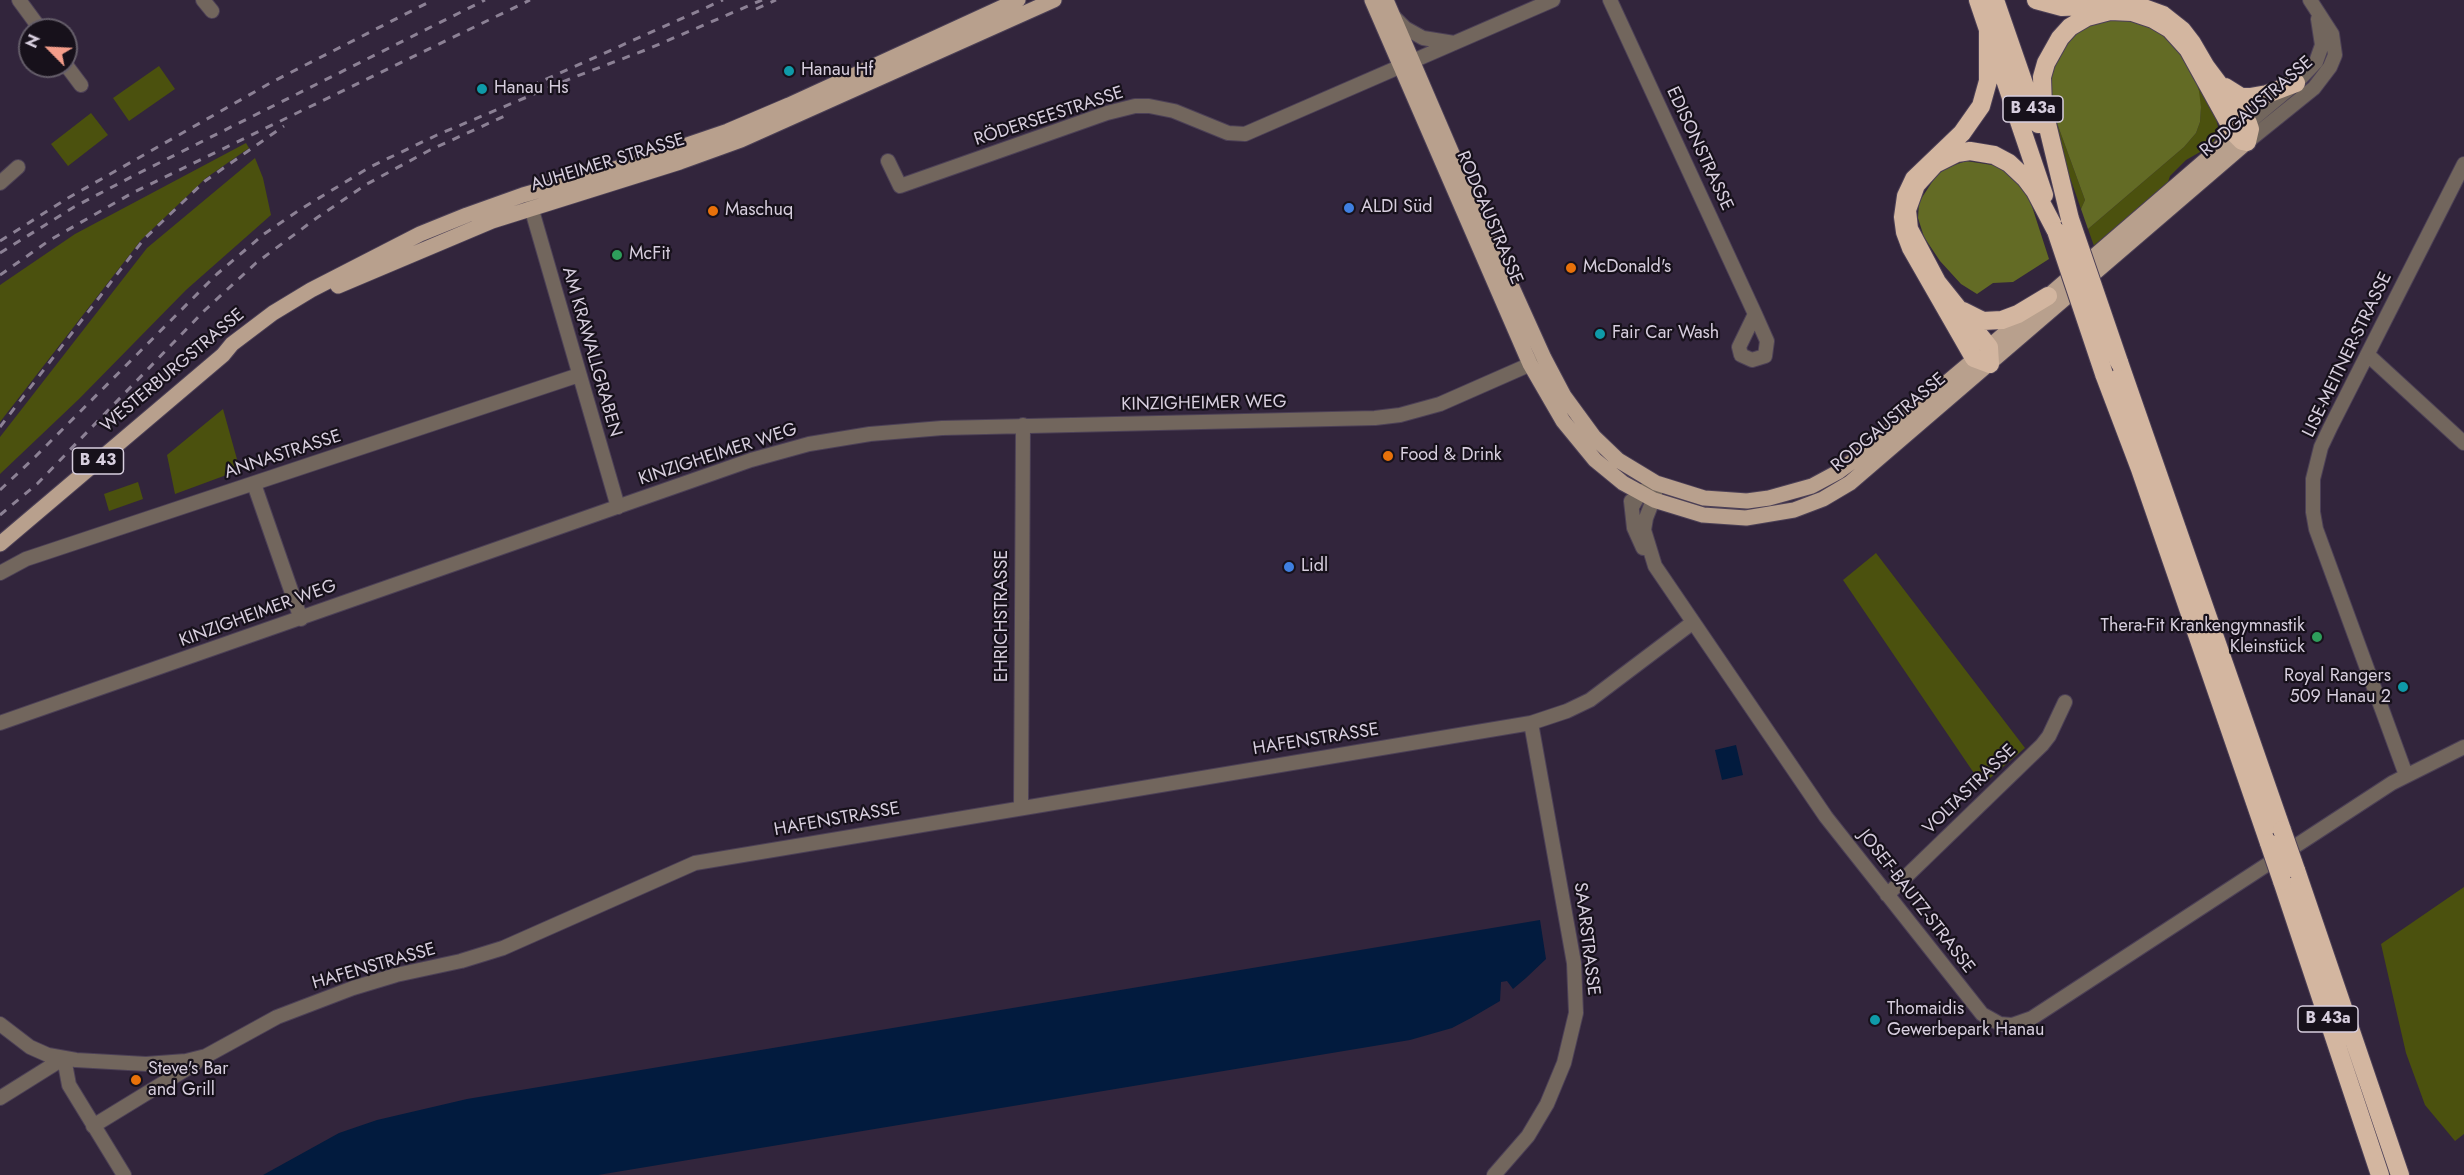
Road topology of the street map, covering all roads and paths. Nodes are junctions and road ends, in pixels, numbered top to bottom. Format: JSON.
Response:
{"nodes":[{"id":1,"x":19,"y":0,"type":"edge"},
{"id":2,"x":1054,"y":0,"type":"edge"},
{"id":3,"x":1372,"y":0,"type":"edge"},
{"id":4,"x":1386,"y":0,"type":"edge"},
{"id":5,"x":1553,"y":0,"type":"edge"},
{"id":6,"x":1610,"y":0,"type":"edge"},
{"id":7,"x":1978,"y":0,"type":"edge"},
{"id":8,"x":1995,"y":0,"type":"edge"},
{"id":9,"x":2036,"y":0,"type":"edge"},
{"id":10,"x":1011,"y":8,"type":"edge"},
{"id":11,"x":1393,"y":16,"type":"junction"},
{"id":12,"x":32,"y":18,"type":"edge"},
{"id":13,"x":1988,"y":26,"type":"junction"},
{"id":14,"x":1454,"y":43,"type":"junction"},
{"id":15,"x":1406,"y":64,"type":"junction"},
{"id":16,"x":76,"y":78,"type":"edge"},
{"id":17,"x":2215,"y":78,"type":"junction"},
{"id":18,"x":2295,"y":83,"type":"junction"},
{"id":19,"x":81,"y":85,"type":"dead end"},
{"id":20,"x":2243,"y":133,"type":"junction"},
{"id":21,"x":888,"y":161,"type":"dead end"},
{"id":22,"x":2464,"y":164,"type":"edge"},
{"id":23,"x":18,"y":167,"type":"dead end"},
{"id":24,"x":0,"y":183,"type":"edge"},
{"id":25,"x":531,"y":207,"type":"junction"},
{"id":26,"x":2063,"y":225,"type":"junction"},
{"id":27,"x":2048,"y":296,"type":"junction"},
{"id":28,"x":291,"y":302,"type":"joint"},
{"id":29,"x":1959,"y":309,"type":"junction"},
{"id":30,"x":1755,"y":314,"type":"dead end"},
{"id":31,"x":223,"y":355,"type":"junction"},
{"id":32,"x":2368,"y":355,"type":"junction"},
{"id":33,"x":1984,"y":357,"type":"junction"},
{"id":34,"x":1537,"y":361,"type":"junction"},
{"id":35,"x":579,"y":375,"type":"junction"},
{"id":36,"x":1023,"y":425,"type":"junction"},
{"id":37,"x":2464,"y":443,"type":"edge"},
{"id":38,"x":1623,"y":483,"type":"junction"},
{"id":39,"x":1656,"y":483,"type":"junction"},
{"id":40,"x":254,"y":484,"type":"junction"},
{"id":41,"x":1647,"y":497,"type":"junction"},
{"id":42,"x":618,"y":507,"type":"junction"},
{"id":43,"x":1632,"y":507,"type":"junction"},
{"id":44,"x":0,"y":544,"type":"edge"},
{"id":45,"x":1653,"y":562,"type":"junction"},
{"id":46,"x":0,"y":573,"type":"edge"},
{"id":47,"x":301,"y":619,"type":"junction"},
{"id":48,"x":1692,"y":623,"type":"junction"},
{"id":49,"x":2065,"y":702,"type":"dead end"},
{"id":50,"x":0,"y":723,"type":"edge"},
{"id":51,"x":1531,"y":723,"type":"junction"},
{"id":52,"x":2464,"y":747,"type":"edge"},
{"id":53,"x":2406,"y":775,"type":"junction"},
{"id":54,"x":1021,"y":807,"type":"junction"},
{"id":55,"x":2276,"y":836,"type":"junction"},
{"id":56,"x":2289,"y":875,"type":"junction"},
{"id":57,"x":1887,"y":895,"type":"junction"},
{"id":58,"x":0,"y":1024,"type":"edge"},
{"id":59,"x":206,"y":1056,"type":"junction"},
{"id":60,"x":64,"y":1058,"type":"junction"},
{"id":61,"x":0,"y":1098,"type":"edge"},
{"id":62,"x":93,"y":1126,"type":"junction"},
{"id":63,"x":2378,"y":1167,"type":"edge"},
{"id":64,"x":124,"y":1175,"type":"edge"},
{"id":65,"x":1494,"y":1175,"type":"edge"},
{"id":66,"x":2400,"y":1175,"type":"edge"}],
"edges":[{"from":1,"to":12,"type":"street"},
{"from":2,"to":10,"type":"main road","name":"AUHEIMER STRASSE"},
{"from":3,"to":15,"type":"main road","name":"RODGAUSTRASSE"},
{"from":4,"to":11,"type":"main road","name":"RODGAUSTRASSE"},
{"from":5,"to":14,"type":"street"},
{"from":6,"to":30,"type":"street","name":"EDISONSTRASSE"},
{"from":7,"to":13,"type":"highway","number":"B 43a"},
{"from":8,"to":26,"type":"highway","number":"B 43a"},
{"from":9,"to":17,"type":"highway"},
{"from":10,"to":25,"type":"main road","name":"AUHEIMER STRASSE"},
{"from":10,"to":28,"type":"main road","name":"AUHEIMER STRASSE"},
{"from":11,"to":14,"type":"street"},
{"from":11,"to":15,"type":"main road","name":"RODGAUSTRASSE"},
{"from":13,"to":26,"type":"highway","number":"B 43a"},
{"from":13,"to":33,"type":"highway"},
{"from":14,"to":15,"type":"street"},
{"from":15,"to":21,"type":"street","name":"RÖDERSEESTRASSE"},
{"from":15,"to":34,"type":"main road","name":"RODGAUSTRASSE"},
{"from":16,"to":19,"type":"street"},
{"from":17,"to":18,"type":"highway"},
{"from":17,"to":20,"type":"highway"},
{"from":18,"to":20,"type":"street","name":"RODGAUSTRASSE"},
{"from":18,"to":20,"type":"street","name":"RODGAUSTRASSE"},
{"from":20,"to":26,"type":"highway"},
{"from":20,"to":27,"type":"main road","name":"RODGAUSTRASSE"},
{"from":20,"to":33,"type":"main road","name":"RODGAUSTRASSE"},
{"from":22,"to":32,"type":"street","name":"LISE-MEITNER-STRASSE"},
{"from":23,"to":24,"type":"street"},
{"from":25,"to":31,"type":"main road","name":"AUHEIMER STRASSE"},
{"from":25,"to":35,"type":"street","name":"AM KRAWALLGRABEN"},
{"from":26,"to":29,"type":"highway"},
{"from":26,"to":55,"type":"highway","number":"B 43a","bridge":true},
{"from":26,"to":55,"type":"highway","number":"B 43a","bridge":true},
{"from":27,"to":29,"type":"highway"},
{"from":27,"to":33,"type":"main road","name":"RODGAUSTRASSE"},
{"from":28,"to":31,"type":"main road","name":"WESTERBURGSTRASSE","number":"B 43"},
{"from":29,"to":33,"type":"highway"},
{"from":31,"to":44,"type":"main road","name":"WESTERBURGSTRASSE","number":"B 43"},
{"from":32,"to":37,"type":"street"},
{"from":32,"to":53,"type":"street","name":"LISE-MEITNER-STRASSE"},
{"from":33,"to":39,"type":"main road","name":"RODGAUSTRASSE"},
{"from":33,"to":41,"type":"main road","name":"RODGAUSTRASSE"},
{"from":34,"to":36,"type":"street","name":"KINZIGHEIMER WEG"},
{"from":34,"to":38,"type":"main road","name":"RODGAUSTRASSE"},
{"from":34,"to":39,"type":"main road","name":"RODGAUSTRASSE"},
{"from":35,"to":40,"type":"street","name":"ANNASTRASSE"},
{"from":35,"to":42,"type":"street","name":"AM KRAWALLGRABEN"},
{"from":36,"to":42,"type":"street","name":"KINZIGHEIMER WEG"},
{"from":36,"to":54,"type":"street","name":"EHRICHSTRASSE"},
{"from":38,"to":41,"type":"main road","name":"RODGAUSTRASSE"},
{"from":38,"to":43,"type":"street"},
{"from":39,"to":41,"type":"street","name":"JOSEF-BAUTZ-STRASSE"},
{"from":40,"to":46,"type":"street","name":"ANNASTRASSE"},
{"from":40,"to":47,"type":"street"},
{"from":41,"to":43,"type":"street"},
{"from":41,"to":45,"type":"street","name":"JOSEF-BAUTZ-STRASSE"},
{"from":42,"to":47,"type":"street","name":"KINZIGHEIMER WEG"},
{"from":43,"to":45,"type":"street"},
{"from":45,"to":48,"type":"street","name":"JOSEF-BAUTZ-STRASSE"},
{"from":47,"to":50,"type":"street","name":"KINZIGHEIMER WEG"},
{"from":48,"to":51,"type":"street","name":"HAFENSTRASSE"},
{"from":48,"to":57,"type":"street","name":"JOSEF-BAUTZ-STRASSE"},
{"from":49,"to":57,"type":"street","name":"VOLTASTRASSE"},
{"from":51,"to":54,"type":"street","name":"HAFENSTRASSE"},
{"from":51,"to":65,"type":"street","name":"SAARSTRASSE"},
{"from":52,"to":53,"type":"street","name":"JOSEF-BAUTZ-STRASSE"},
{"from":53,"to":57,"type":"street","name":"JOSEF-BAUTZ-STRASSE"},
{"from":54,"to":59,"type":"street","name":"HAFENSTRASSE"},
{"from":55,"to":56,"type":"highway","number":"B 43a","bridge":true},
{"from":56,"to":63,"type":"highway","number":"B 43a"},
{"from":56,"to":66,"type":"highway","number":"B 43a"},
{"from":58,"to":60,"type":"street","name":"HAFENSTRASSE"},
{"from":59,"to":60,"type":"street","name":"HAFENSTRASSE"},
{"from":59,"to":62,"type":"street"},
{"from":60,"to":61,"type":"street"},
{"from":60,"to":62,"type":"street"},
{"from":62,"to":64,"type":"street"}]}
